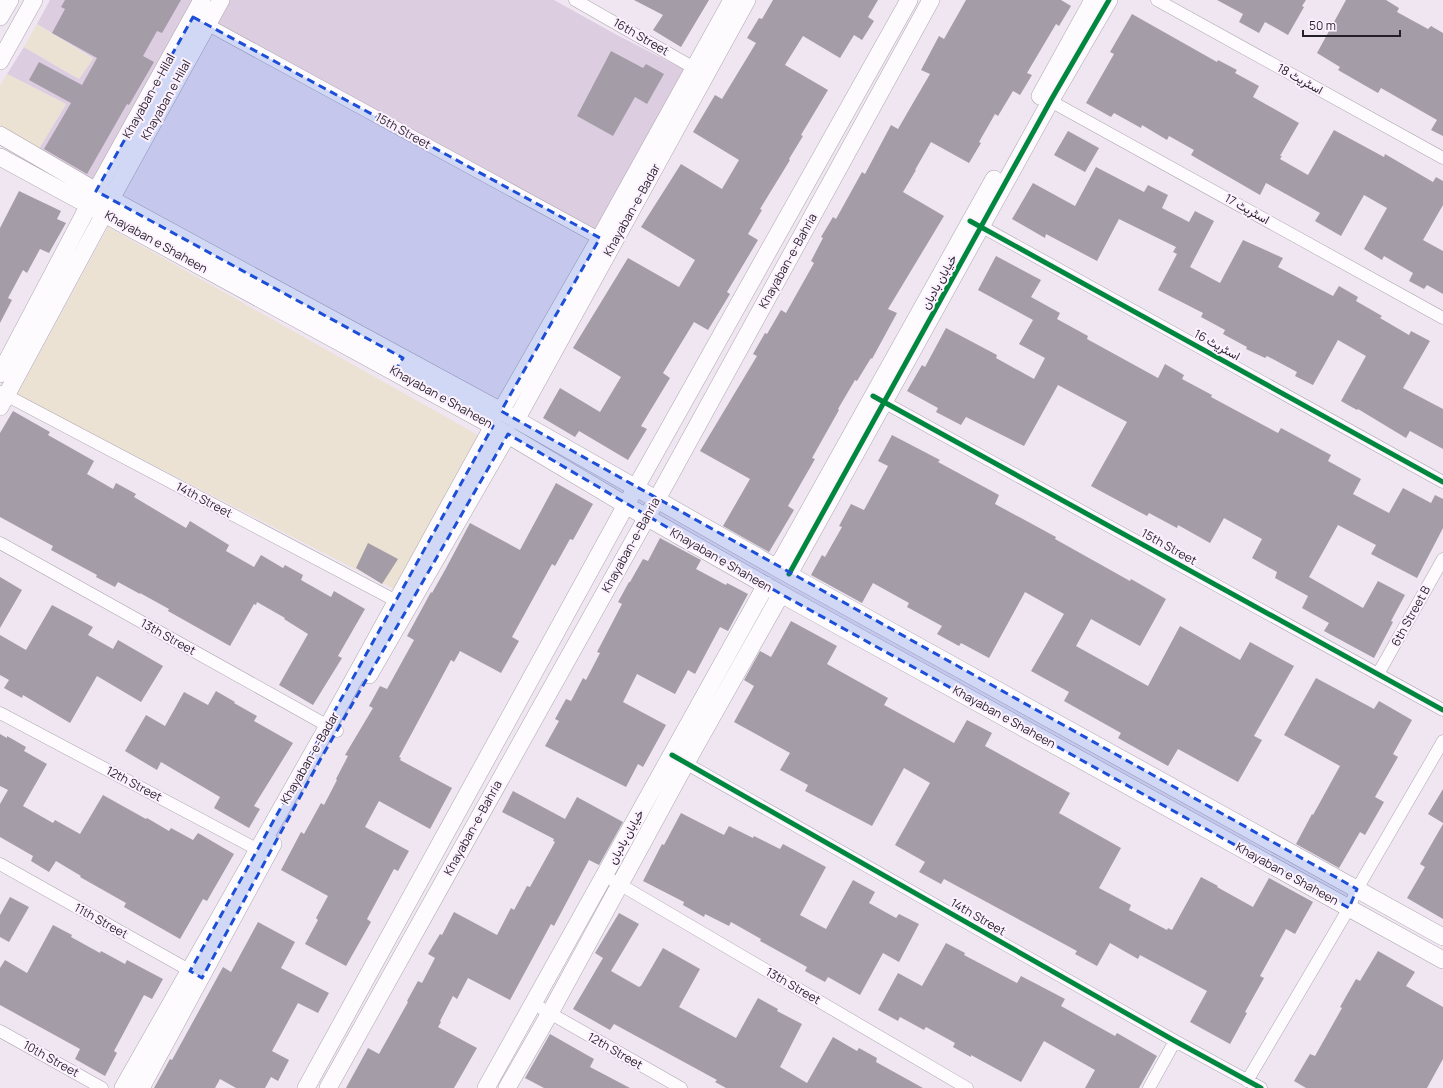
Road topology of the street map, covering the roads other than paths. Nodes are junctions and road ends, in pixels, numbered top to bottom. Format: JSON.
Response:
{"nodes":[{"id":1,"x":10,"y":0,"type":"edge"},
{"id":2,"x":34,"y":0,"type":"edge"},
{"id":3,"x":202,"y":0,"type":"edge"},
{"id":4,"x":221,"y":0,"type":"edge"},
{"id":5,"x":575,"y":0,"type":"edge"},
{"id":6,"x":732,"y":0,"type":"edge"},
{"id":7,"x":747,"y":0,"type":"edge"},
{"id":8,"x":909,"y":0,"type":"edge"},
{"id":9,"x":931,"y":0,"type":"edge"},
{"id":10,"x":1093,"y":0,"type":"edge"},
{"id":11,"x":1110,"y":0,"type":"edge"},
{"id":12,"x":1157,"y":0,"type":"edge"},
{"id":13,"x":0,"y":17,"type":"edge"},
{"id":14,"x":200,"y":21,"type":"junction"},
{"id":15,"x":0,"y":61,"type":"edge"},
{"id":16,"x":700,"y":71,"type":"junction"},
{"id":17,"x":1046,"y":98,"type":"junction"},
{"id":18,"x":0,"y":135,"type":"edge"},
{"id":19,"x":0,"y":157,"type":"edge"},
{"id":20,"x":1443,"y":158,"type":"edge"},
{"id":21,"x":100,"y":202,"type":"junction"},
{"id":22,"x":976,"y":224,"type":"junction"},
{"id":23,"x":606,"y":242,"type":"junction"},
{"id":24,"x":1443,"y":318,"type":"edge"},
{"id":25,"x":0,"y":374,"type":"edge"},
{"id":26,"x":2,"y":398,"type":"edge"},
{"id":27,"x":879,"y":399,"type":"junction"},
{"id":28,"x":497,"y":419,"type":"junction"},
{"id":29,"x":516,"y":420,"type":"junction"},
{"id":30,"x":508,"y":434,"type":"junction"},
{"id":31,"x":1443,"y":482,"type":"edge"},
{"id":32,"x":636,"y":488,"type":"junction"},
{"id":33,"x":657,"y":499,"type":"junction"},
{"id":34,"x":626,"y":505,"type":"junction"},
{"id":35,"x":646,"y":517,"type":"junction"},
{"id":36,"x":0,"y":543,"type":"edge"},
{"id":37,"x":1443,"y":559,"type":"edge"},
{"id":38,"x":783,"y":571,"type":"junction"},
{"id":39,"x":766,"y":585,"type":"junction"},
{"id":40,"x":781,"y":594,"type":"junction"},
{"id":41,"x":402,"y":604,"type":"junction"},
{"id":42,"x":1378,"y":674,"type":"junction"},
{"id":43,"x":1443,"y":710,"type":"edge"},
{"id":44,"x":0,"y":713,"type":"edge"},
{"id":45,"x":332,"y":729,"type":"junction"},
{"id":46,"x":1443,"y":741,"type":"edge"},
{"id":47,"x":679,"y":759,"type":"junction"},
{"id":48,"x":262,"y":852,"type":"junction"},
{"id":49,"x":0,"y":864,"type":"edge"},
{"id":50,"x":612,"y":880,"type":"junction"},
{"id":51,"x":1357,"y":889,"type":"junction"},
{"id":52,"x":1349,"y":908,"type":"junction"},
{"id":53,"x":1443,"y":937,"type":"edge"},
{"id":54,"x":1443,"y":960,"type":"edge"},
{"id":55,"x":196,"y":974,"type":"junction"},
{"id":56,"x":534,"y":1004,"type":"junction"},
{"id":57,"x":550,"y":1013,"type":"junction"},
{"id":58,"x":0,"y":1031,"type":"edge"},
{"id":59,"x":1175,"y":1041,"type":"junction"},
{"id":60,"x":1247,"y":1081,"type":"junction"},
{"id":61,"x":102,"y":1088,"type":"edge"},
{"id":62,"x":123,"y":1088,"type":"edge"},
{"id":63,"x":141,"y":1088,"type":"edge"},
{"id":64,"x":306,"y":1088,"type":"edge"},
{"id":65,"x":328,"y":1088,"type":"edge"},
{"id":66,"x":486,"y":1088,"type":"edge"},
{"id":67,"x":507,"y":1088,"type":"edge"},
{"id":68,"x":680,"y":1088,"type":"edge"},
{"id":69,"x":967,"y":1088,"type":"edge"},
{"id":70,"x":1149,"y":1088,"type":"edge"},
{"id":71,"x":1261,"y":1088,"type":"edge"}],
"edges":[{"from":1,"to":13,"type":"main road"},
{"from":2,"to":15,"type":"main road"},
{"from":3,"to":14,"type":"main road","name":"Khayaban-e-Hilal"},
{"from":4,"to":14,"type":"main road"},
{"from":5,"to":16,"type":"street","name":"16th Street"},
{"from":6,"to":16,"type":"main road","name":"Khayaban-e-Badar"},
{"from":7,"to":16,"type":"main road","name":"Khayaban-e-Badar"},
{"from":8,"to":32,"type":"main road","name":"Khayaban-e-Bahria"},
{"from":9,"to":33,"type":"main road","name":"Khayaban-e-Bahria"},
{"from":10,"to":17,"type":"main road","name":"خیابان بادبان"},
{"from":11,"to":17,"type":"main road","name":"خیابان بادبان"},
{"from":12,"to":20,"type":"street","name":"اسٹریٹ 18"},
{"from":14,"to":21,"type":"main road","name":"Khayaban-e-Hilal"},
{"from":14,"to":23,"type":"street","name":"15th Street"},
{"from":16,"to":23,"type":"main road","name":"Khayaban-e-Badar"},
{"from":17,"to":22,"type":"main road","name":"خیابان بادبان"},
{"from":17,"to":24,"type":"street","name":"اسٹریٹ 17"},
{"from":18,"to":21,"type":"main road","name":"Khayaban e Shaheen"},
{"from":19,"to":21,"type":"main road","name":"Khayaban e Shaheen"},
{"from":21,"to":25,"type":"main road","name":"Khayaban-e-Hilal"},
{"from":21,"to":26,"type":"main road"},
{"from":21,"to":28,"type":"main road","name":"Khayaban e Shaheen"},
{"from":22,"to":27,"type":"main road","name":"خیابان بادبان"},
{"from":22,"to":31,"type":"street","name":"اسٹریٹ 16"},
{"from":23,"to":28,"type":"main road","name":"Khayaban-e-Badar"},
{"from":23,"to":29,"type":"main road","name":"Khayaban-e-Badar"},
{"from":26,"to":41,"type":"street","name":"14th Street"},
{"from":27,"to":38,"type":"main road","name":"خیابان بادبان"},
{"from":27,"to":42,"type":"street","name":"15th Street"},
{"from":28,"to":29,"type":"main road","name":"Khayaban e Shaheen"},
{"from":28,"to":30,"type":"main road","name":"Khayaban e Shaheen"},
{"from":28,"to":41,"type":"main road","name":"Khayaban-e-Badar"},
{"from":29,"to":32,"type":"main road","name":"Khayaban e Shaheen"},
{"from":30,"to":34,"type":"main road","name":"Khayaban e Shaheen"},
{"from":30,"to":41,"type":"main road","name":"Khayaban-e-Badar"},
{"from":32,"to":33,"type":"main road","name":"Khayaban e Shaheen"},
{"from":32,"to":34,"type":"main road","name":"Khayaban-e-Bahria"},
{"from":33,"to":35,"type":"main road","name":"Khayaban-e-Bahria"},
{"from":33,"to":38,"type":"main road","name":"Khayaban e Shaheen"},
{"from":34,"to":35,"type":"main road","name":"Khayaban e Shaheen"},
{"from":34,"to":64,"type":"main road","name":"Khayaban-e-Bahria"},
{"from":35,"to":39,"type":"main road","name":"Khayaban e Shaheen"},
{"from":35,"to":65,"type":"main road","name":"Khayaban-e-Bahria"},
{"from":36,"to":45,"type":"street","name":"13th Street"},
{"from":37,"to":42,"type":"street","name":"6th Street B"},
{"from":38,"to":51,"type":"main road","name":"Khayaban e Shaheen"},
{"from":39,"to":40,"type":"main road","name":"Khayaban e Shaheen"},
{"from":39,"to":47,"type":"main road","name":"خیابان بادبان"},
{"from":40,"to":47,"type":"main road","name":"خیابان بادبان"},
{"from":40,"to":52,"type":"main road","name":"Khayaban e Shaheen"},
{"from":41,"to":45,"type":"main road","name":"Khayaban-e-Badar"},
{"from":42,"to":43,"type":"street","name":"15th Street"},
{"from":44,"to":48,"type":"street","name":"12th Street"},
{"from":45,"to":48,"type":"main road","name":"Khayaban-e-Badar"},
{"from":46,"to":51,"type":"street"},
{"from":47,"to":50,"type":"main road","name":"خیابان بادبان"},
{"from":47,"to":59,"type":"street","name":"14th Street"},
{"from":48,"to":55,"type":"main road","name":"Khayaban-e-Badar"},
{"from":49,"to":55,"type":"street","name":"11th Street"},
{"from":50,"to":56,"type":"main road","name":"خیابان بادبان"},
{"from":50,"to":57,"type":"main road","name":"خیابان بادبان"},
{"from":50,"to":69,"type":"street","name":"13th Street"},
{"from":51,"to":52,"type":"street"},
{"from":51,"to":53,"type":"main road","name":"Khayaban e Shaheen"},
{"from":52,"to":54,"type":"main road","name":"Khayaban e Shaheen"},
{"from":52,"to":60,"type":"street"},
{"from":55,"to":62,"type":"main road","name":"Khayaban-e-Badar"},
{"from":55,"to":63,"type":"main road","name":"Khayaban-e-Badar"},
{"from":56,"to":57,"type":"street","name":"12th Street"},
{"from":56,"to":66,"type":"main road","name":"خیابان بادبان"},
{"from":57,"to":67,"type":"main road","name":"خیابان بادبان"},
{"from":57,"to":68,"type":"street","name":"12th Street"},
{"from":58,"to":61,"type":"street","name":"10th Street"},
{"from":59,"to":60,"type":"street","name":"14th Street"},
{"from":59,"to":70,"type":"street"},
{"from":60,"to":71,"type":"street","name":"14th Street"}]}
